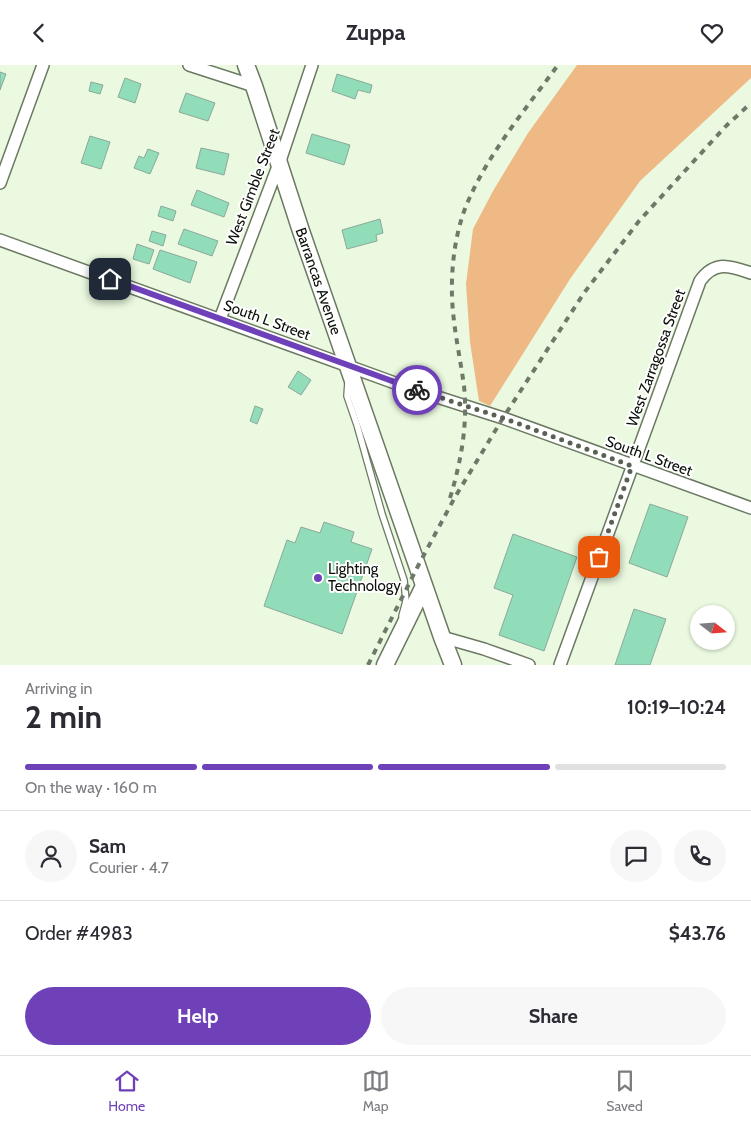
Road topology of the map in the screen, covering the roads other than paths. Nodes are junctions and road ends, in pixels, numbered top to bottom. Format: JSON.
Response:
{"nodes":[{"id":1,"x":43,"y":65,"type":"edge"},
{"id":2,"x":188,"y":65,"type":"edge"},
{"id":3,"x":246,"y":65,"type":"edge"},
{"id":4,"x":312,"y":65,"type":"edge"},
{"id":5,"x":254,"y":86,"type":"junction"},
{"id":6,"x":280,"y":161,"type":"junction"},
{"id":7,"x":0,"y":183,"type":"edge"},
{"id":8,"x":0,"y":240,"type":"edge"},
{"id":9,"x":751,"y":273,"type":"edge"},
{"id":10,"x":220,"y":319,"type":"junction"},
{"id":11,"x":349,"y":365,"type":"junction"},
{"id":12,"x":632,"y":466,"type":"junction"},
{"id":13,"x":751,"y":508,"type":"edge"},
{"id":14,"x":424,"y":587,"type":"junction"},
{"id":15,"x":442,"y":637,"type":"junction"},
{"id":16,"x":384,"y":665,"type":"edge"},
{"id":17,"x":453,"y":665,"type":"edge"},
{"id":18,"x":529,"y":665,"type":"edge"},
{"id":19,"x":560,"y":665,"type":"edge"}],
"edges":[{"from":1,"to":7,"type":"street"},
{"from":2,"to":5,"type":"street"},
{"from":3,"to":5,"type":"main road","name":"Barrancas Avenue"},
{"from":4,"to":6,"type":"street","name":"West Gimble Street"},
{"from":5,"to":6,"type":"main road","name":"Barrancas Avenue"},
{"from":6,"to":10,"type":"street","name":"West Gimble Street"},
{"from":6,"to":11,"type":"main road","name":"Barrancas Avenue"},
{"from":8,"to":10,"type":"street","name":"South L Street"},
{"from":9,"to":12,"type":"street","name":"West Zarragossa Street"},
{"from":10,"to":11,"type":"street","name":"South L Street"},
{"from":11,"to":12,"type":"street","name":"South L Street"},
{"from":11,"to":14,"type":"main road","name":"Barrancas Avenue"},
{"from":11,"to":16,"type":"lane"},
{"from":12,"to":13,"type":"street","name":"South L Street"},
{"from":12,"to":19,"type":"street","name":"West Zarragossa Street"},
{"from":14,"to":15,"type":"main road","name":"Barrancas Avenue"},
{"from":14,"to":16,"type":"main road"},
{"from":15,"to":17,"type":"main road","name":"Barrancas Avenue"},
{"from":15,"to":18,"type":"street"}]}
